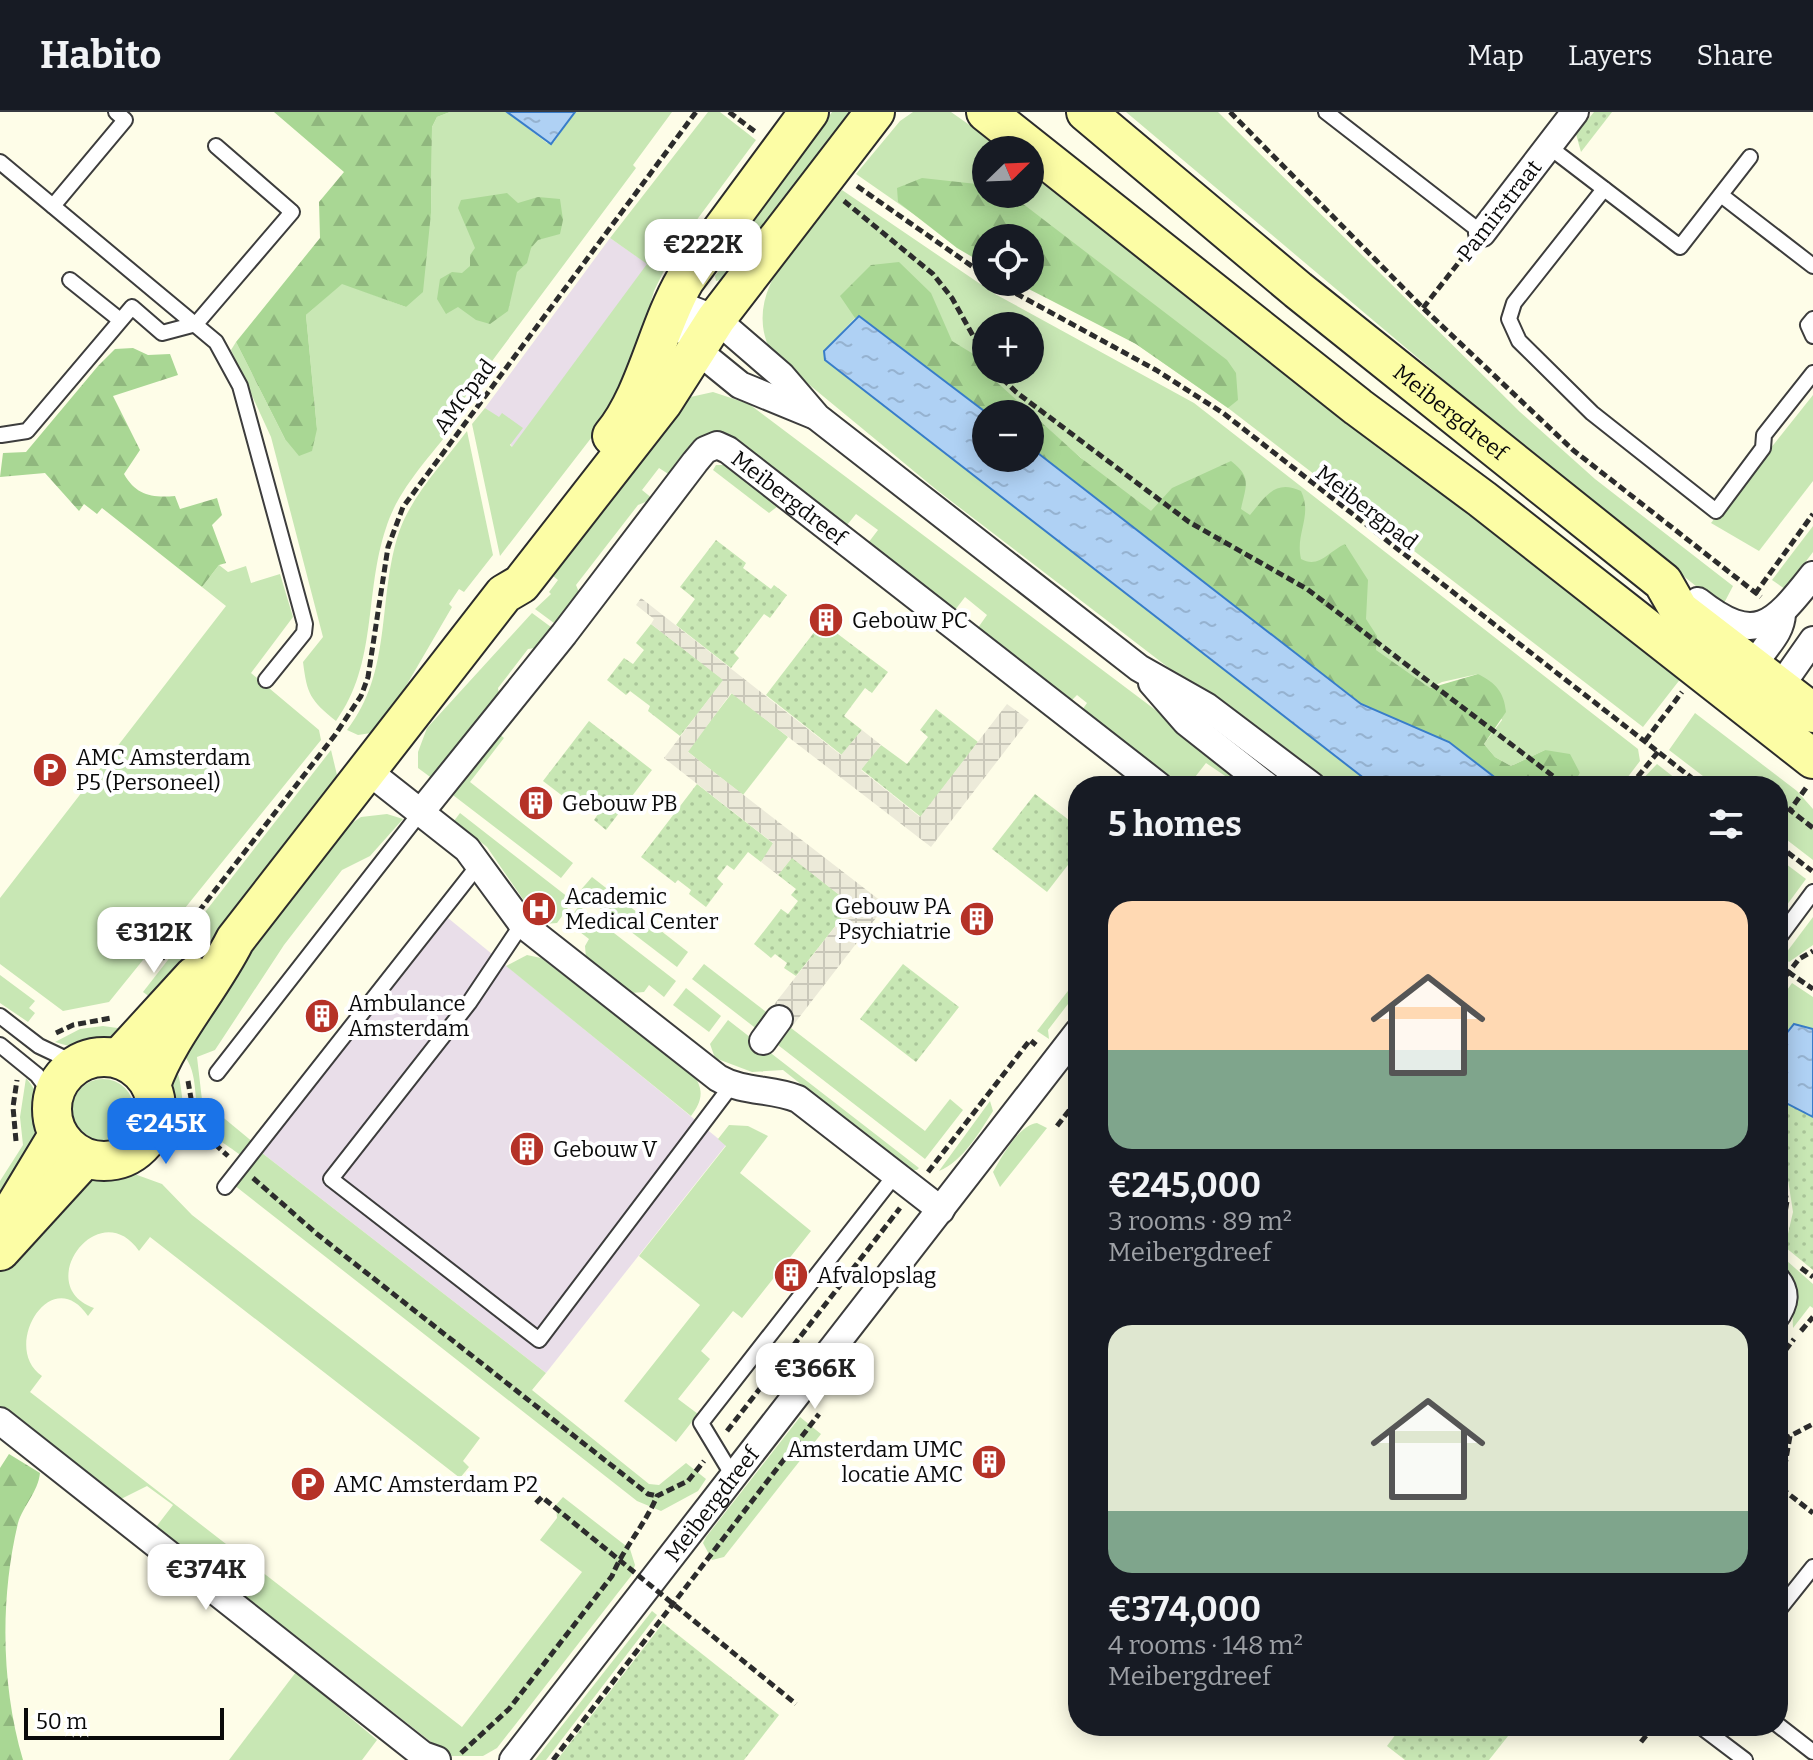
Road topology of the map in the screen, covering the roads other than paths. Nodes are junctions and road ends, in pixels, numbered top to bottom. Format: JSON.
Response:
{"nodes":[{"id":1,"x":116,"y":112,"type":"edge"},
{"id":2,"x":809,"y":112,"type":"edge"},
{"id":3,"x":875,"y":112,"type":"edge"},
{"id":4,"x":986,"y":112,"type":"edge"},
{"id":5,"x":1086,"y":112,"type":"edge"},
{"id":6,"x":1326,"y":112,"type":"edge"},
{"id":7,"x":1575,"y":112,"type":"edge"},
{"id":8,"x":216,"y":146,"type":"dead end"},
{"id":9,"x":1548,"y":146,"type":"junction"},
{"id":10,"x":1750,"y":157,"type":"dead end"},
{"id":11,"x":0,"y":162,"type":"edge"},
{"id":12,"x":1604,"y":189,"type":"junction"},
{"id":13,"x":1721,"y":195,"type":"junction"},
{"id":14,"x":53,"y":206,"type":"junction"},
{"id":15,"x":1482,"y":233,"type":"joint"},
{"id":16,"x":1813,"y":266,"type":"edge"},
{"id":17,"x":70,"y":280,"type":"dead end"},
{"id":18,"x":672,"y":302,"type":"junction"},
{"id":19,"x":1813,"y":319,"type":"edge"},
{"id":20,"x":120,"y":320,"type":"junction"},
{"id":21,"x":196,"y":324,"type":"junction"},
{"id":22,"x":706,"y":334,"type":"junction"},
{"id":23,"x":1813,"y":336,"type":"edge"},
{"id":24,"x":1813,"y":373,"type":"edge"},
{"id":25,"x":817,"y":417,"type":"junction"},
{"id":26,"x":0,"y":435,"type":"edge"},
{"id":27,"x":1813,"y":575,"type":"edge"},
{"id":28,"x":1663,"y":582,"type":"junction"},
{"id":29,"x":504,"y":594,"type":"junction"},
{"id":30,"x":1782,"y":614,"type":"junction"},
{"id":31,"x":1813,"y":640,"type":"edge"},
{"id":32,"x":1766,"y":676,"type":"junction"},
{"id":33,"x":266,"y":680,"type":"dead end"},
{"id":34,"x":1747,"y":709,"type":"junction"},
{"id":35,"x":1813,"y":713,"type":"edge"},
{"id":36,"x":1813,"y":759,"type":"edge"},
{"id":37,"x":368,"y":771,"type":"junction"},
{"id":38,"x":1146,"y":776,"type":"edge"},
{"id":39,"x":1268,"y":776,"type":"edge"},
{"id":40,"x":420,"y":813,"type":"junction"},
{"id":41,"x":480,"y":863,"type":"junction"},
{"id":42,"x":1813,"y":892,"type":"edge"},
{"id":43,"x":522,"y":924,"type":"junction"},
{"id":44,"x":1788,"y":926,"type":"edge"},
{"id":45,"x":235,"y":940,"type":"junction"},
{"id":46,"x":0,"y":1016,"type":"edge"},
{"id":47,"x":779,"y":1019,"type":"dead end"},
{"id":48,"x":763,"y":1041,"type":"dead end"},
{"id":49,"x":0,"y":1045,"type":"edge"},
{"id":50,"x":1068,"y":1045,"type":"edge"},
{"id":51,"x":119,"y":1058,"type":"junction"},
{"id":52,"x":77,"y":1064,"type":"junction"},
{"id":53,"x":217,"y":1073,"type":"dead end"},
{"id":54,"x":151,"y":1085,"type":"junction"},
{"id":55,"x":731,"y":1086,"type":"junction"},
{"id":56,"x":53,"y":1096,"type":"junction"},
{"id":57,"x":71,"y":1146,"type":"junction"},
{"id":58,"x":905,"y":1182,"type":"junction"},
{"id":59,"x":225,"y":1187,"type":"dead end"},
{"id":60,"x":941,"y":1210,"type":"junction"},
{"id":61,"x":0,"y":1232,"type":"edge"},
{"id":62,"x":0,"y":1251,"type":"edge"},
{"id":63,"x":1788,"y":1287,"type":"edge"},
{"id":64,"x":1788,"y":1311,"type":"edge"},
{"id":65,"x":0,"y":1421,"type":"edge"},
{"id":66,"x":733,"y":1476,"type":"junction"},
{"id":67,"x":1813,"y":1567,"type":"edge"},
{"id":68,"x":1788,"y":1598,"type":"edge"},
{"id":69,"x":1788,"y":1733,"type":"edge"},
{"id":70,"x":1713,"y":1736,"type":"edge"},
{"id":71,"x":1813,"y":1752,"type":"edge"},
{"id":72,"x":437,"y":1760,"type":"edge"},
{"id":73,"x":513,"y":1760,"type":"edge"},
{"id":74,"x":1745,"y":1760,"type":"edge"}],
"edges":[{"from":1,"to":14,"type":"lane"},
{"from":2,"to":18,"type":"street"},
{"from":3,"to":22,"type":"street"},
{"from":4,"to":34,"type":"street"},
{"from":5,"to":28,"type":"street","name":"Meibergdreef"},
{"from":6,"to":15,"type":"lane"},
{"from":7,"to":9,"type":"street","name":"Pamirstraat"},
{"from":8,"to":21,"type":"lane"},
{"from":9,"to":12,"type":"lane"},
{"from":9,"to":15,"type":"street","name":"Pamirstraat"},
{"from":10,"to":13,"type":"lane"},
{"from":11,"to":14,"type":"lane"},
{"from":12,"to":13,"type":"lane"},
{"from":12,"to":24,"type":"lane"},
{"from":13,"to":16,"type":"lane"},
{"from":14,"to":21,"type":"lane"},
{"from":17,"to":20,"type":"lane"},
{"from":18,"to":22,"type":"street"},
{"from":18,"to":29,"type":"street"},
{"from":19,"to":23,"type":"lane"},
{"from":20,"to":21,"type":"lane"},
{"from":20,"to":26,"type":"lane"},
{"from":21,"to":33,"type":"lane"},
{"from":22,"to":25,"type":"street"},
{"from":22,"to":25,"type":"street"},
{"from":22,"to":29,"type":"street"},
{"from":25,"to":39,"type":"street"},
{"from":27,"to":30,"type":"street"},
{"from":28,"to":30,"type":"street"},
{"from":28,"to":32,"type":"street","name":"Meibergdreef"},
{"from":29,"to":37,"type":"street"},
{"from":30,"to":32,"type":"street"},
{"from":31,"to":32,"type":"street"},
{"from":32,"to":34,"type":"street"},
{"from":32,"to":35,"type":"street","name":"Meibergdreef"},
{"from":34,"to":36,"type":"street"},
{"from":37,"to":40,"type":"street"},
{"from":37,"to":45,"type":"street"},
{"from":38,"to":40,"type":"street","name":"Meibergdreef"},
{"from":40,"to":41,"type":"street"},
{"from":40,"to":53,"type":"lane"},
{"from":41,"to":43,"type":"street"},
{"from":41,"to":59,"type":"lane"},
{"from":42,"to":44,"type":"lane"},
{"from":43,"to":55,"type":"street"},
{"from":43,"to":55,"type":"lane"},
{"from":45,"to":51,"type":"street"},
{"from":45,"to":54,"type":"street"},
{"from":46,"to":52,"type":"lane"},
{"from":47,"to":48,"type":"street"},
{"from":49,"to":56,"type":"lane"},
{"from":50,"to":60,"type":"street","name":"Meibergdreef"},
{"from":51,"to":52,"type":"street"},
{"from":51,"to":54,"type":"street"},
{"from":52,"to":56,"type":"street"},
{"from":54,"to":57,"type":"street"},
{"from":55,"to":58,"type":"street"},
{"from":56,"to":57,"type":"street"},
{"from":57,"to":61,"type":"street"},
{"from":57,"to":62,"type":"street"},
{"from":58,"to":60,"type":"street"},
{"from":58,"to":66,"type":"lane"},
{"from":60,"to":66,"type":"street","name":"Meibergdreef"},
{"from":63,"to":64,"type":"lane"},
{"from":65,"to":72,"type":"street"},
{"from":66,"to":73,"type":"street","name":"Meibergdreef"},
{"from":67,"to":68,"type":"lane"},
{"from":69,"to":71,"type":"lane"},
{"from":70,"to":74,"type":"lane"}]}
